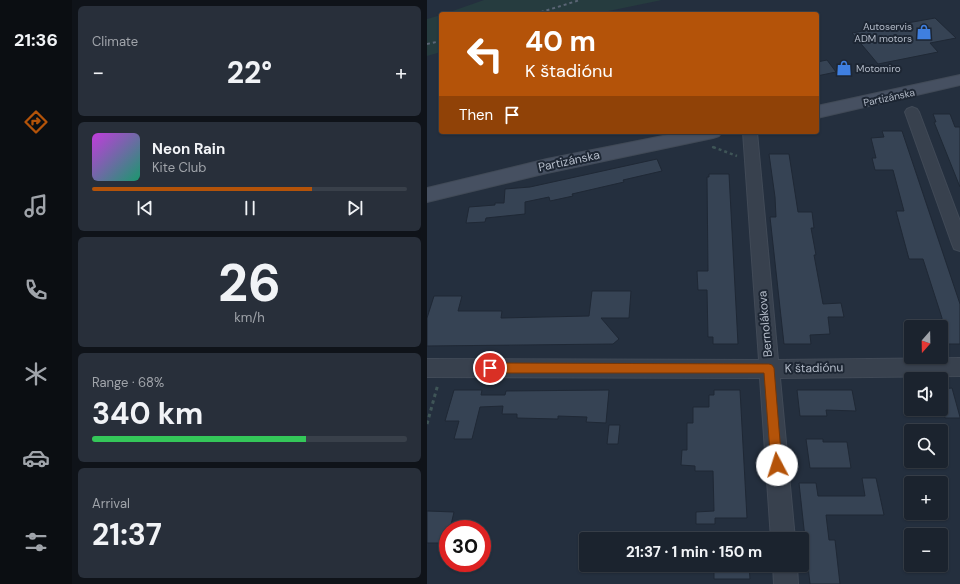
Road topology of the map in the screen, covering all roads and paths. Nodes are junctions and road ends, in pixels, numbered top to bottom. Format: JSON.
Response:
{"nodes":[{"id":1,"x":960,"y":80,"type":"edge"},
{"id":2,"x":819,"y":112,"type":"edge"},
{"id":3,"x":912,"y":112,"type":"dead end"},
{"id":4,"x":703,"y":134,"type":"edge"},
{"id":5,"x":750,"y":134,"type":"edge"},
{"id":6,"x":427,"y":195,"type":"edge"},
{"id":7,"x":960,"y":244,"type":"edge"},
{"id":8,"x":960,"y":367,"type":"edge"},
{"id":9,"x":435,"y":368,"type":"edge"},
{"id":10,"x":769,"y":368,"type":"junction"},
{"id":11,"x":427,"y":424,"type":"edge"},
{"id":12,"x":782,"y":532,"type":"edge"},
{"id":13,"x":785,"y":572,"type":"edge"},
{"id":14,"x":786,"y":584,"type":"edge"}],
"edges":[{"from":1,"to":2,"type":"street","name":"Partizánska"},
{"from":3,"to":7,"type":"street"},
{"from":4,"to":6,"type":"street","name":"Partizánska"},
{"from":5,"to":10,"type":"street","name":"Bernolákova"},
{"from":8,"to":10,"type":"street","name":"K štadiónu"},
{"from":9,"to":10,"type":"street","name":"K štadiónu"},
{"from":9,"to":11,"type":"path"},
{"from":10,"to":12,"type":"street","name":"Bernolákova"},
{"from":13,"to":14,"type":"street"}]}
